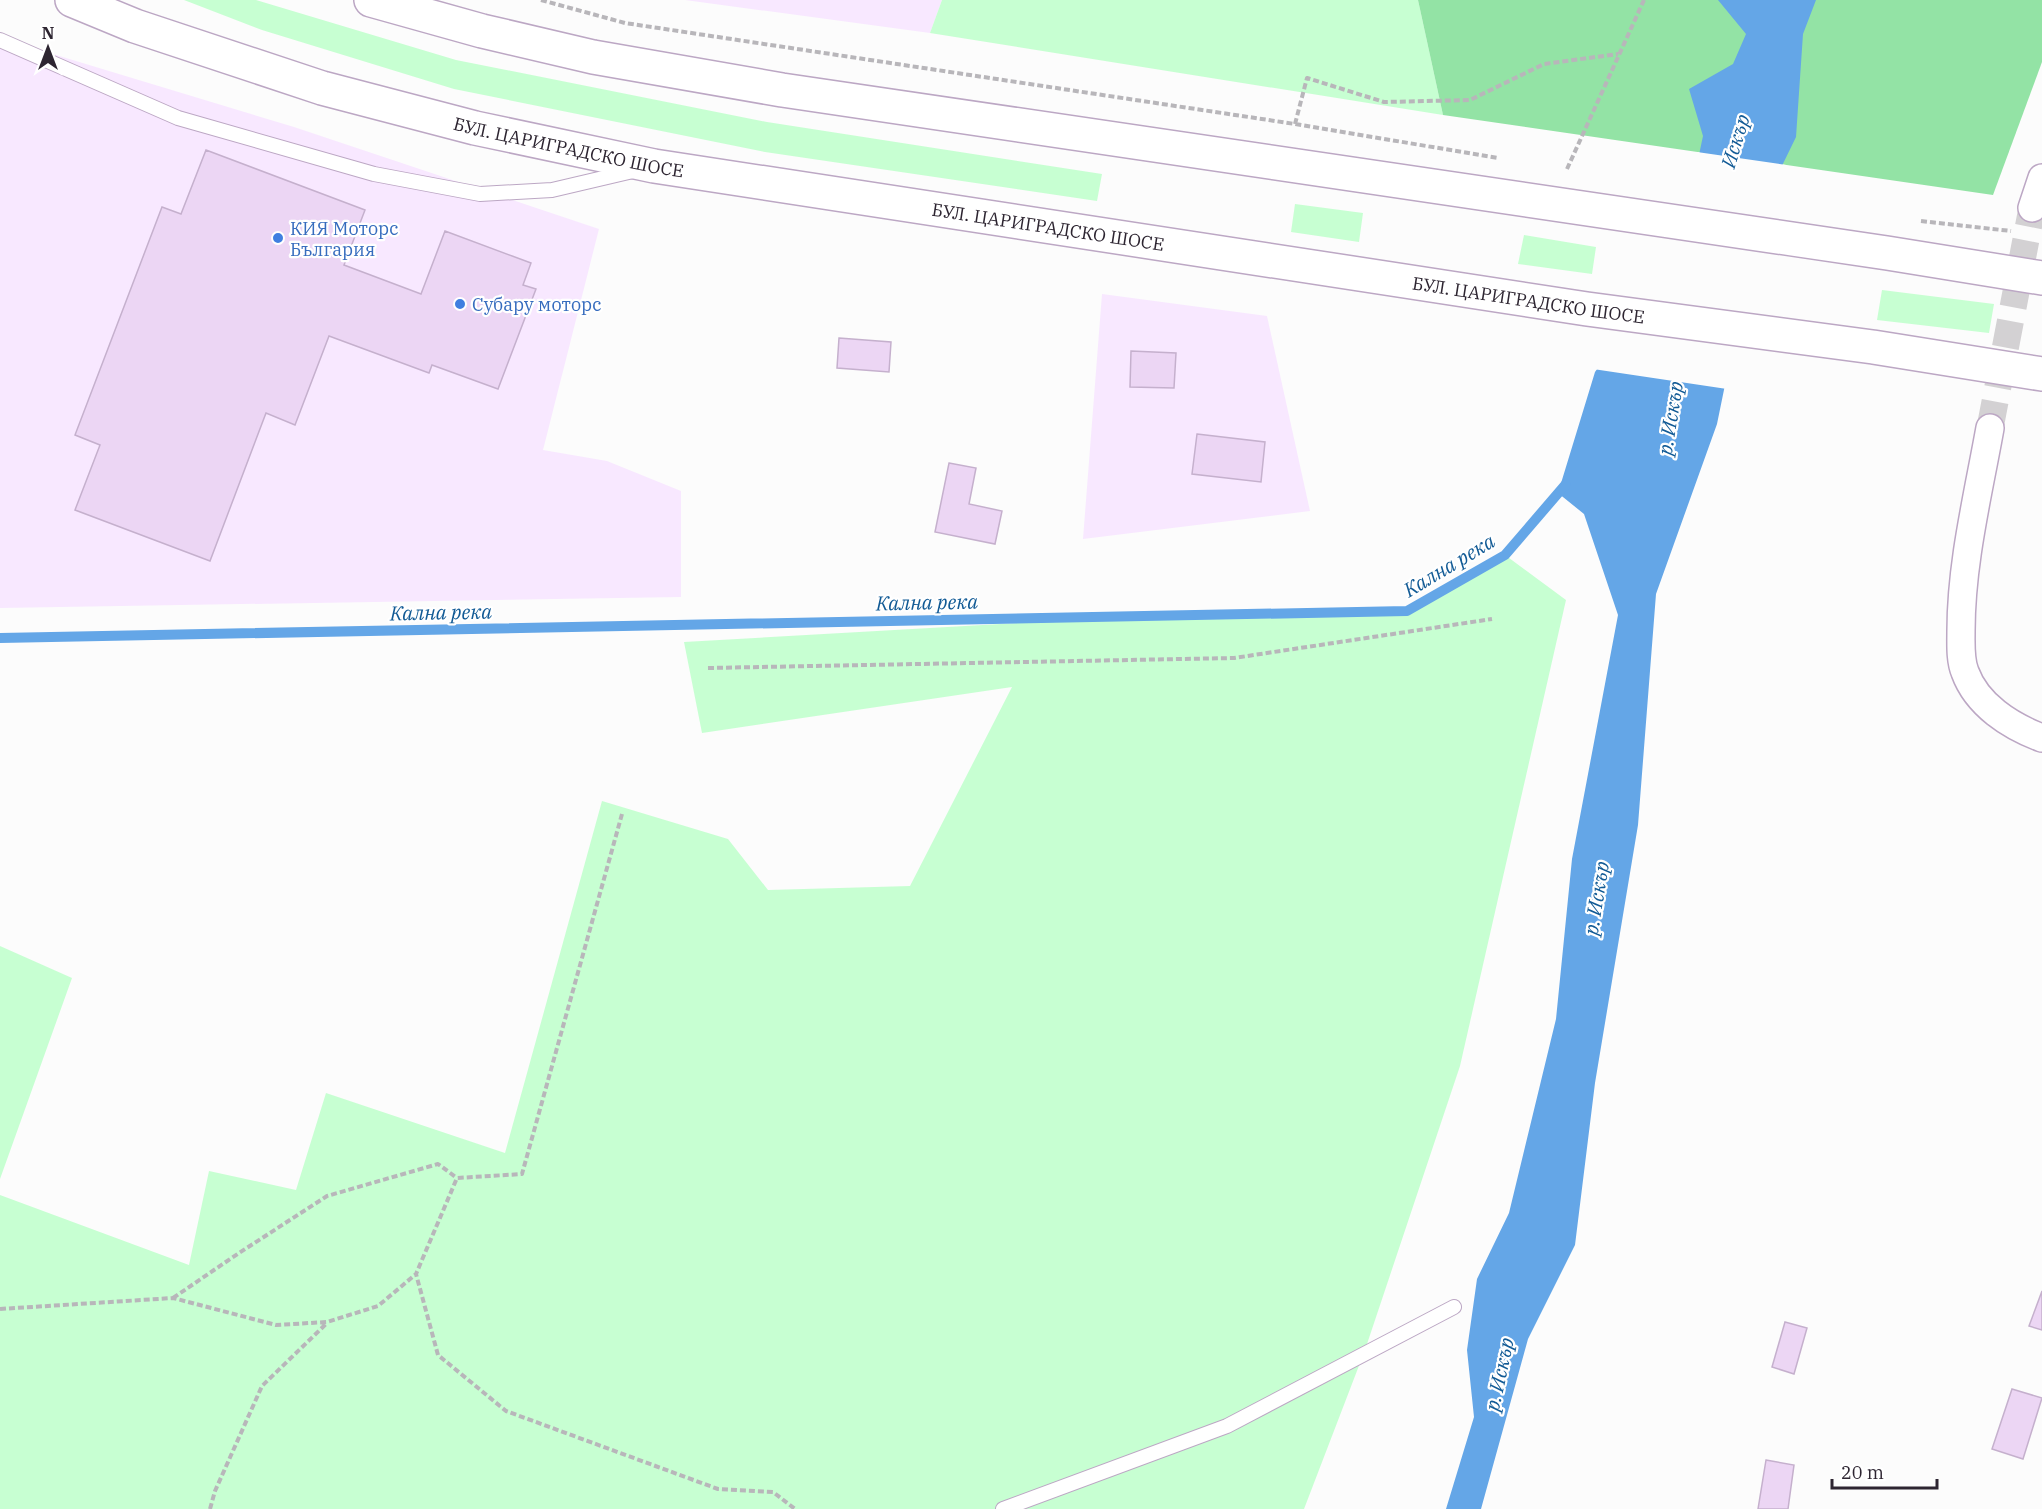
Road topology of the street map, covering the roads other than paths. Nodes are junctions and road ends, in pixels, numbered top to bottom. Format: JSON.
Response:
{"nodes":[{"id":1,"x":72,"y":0,"type":"edge"},
{"id":2,"x":371,"y":0,"type":"edge"},
{"id":3,"x":0,"y":40,"type":"edge"},
{"id":4,"x":654,"y":166,"type":"junction"},
{"id":5,"x":2042,"y":178,"type":"edge"},
{"id":6,"x":2032,"y":208,"type":"tunnel mouth"},
{"id":7,"x":2042,"y":278,"type":"edge"},
{"id":8,"x":2036,"y":377,"type":"edge"},
{"id":9,"x":1990,"y":428,"type":"tunnel mouth"},
{"id":10,"x":2042,"y":738,"type":"edge"},
{"id":11,"x":1454,"y":1307,"type":"dead end"},
{"id":12,"x":1004,"y":1509,"type":"edge"}],
"edges":[{"from":1,"to":4,"type":"highway","name":"БУЛ. ЦАРИГРАДСКО ШОСЕ"},
{"from":2,"to":7,"type":"highway"},
{"from":3,"to":4,"type":"lane"},
{"from":4,"to":8,"type":"highway","name":"БУЛ. ЦАРИГРАДСКО ШОСЕ"},
{"from":5,"to":6,"type":"street"},
{"from":9,"to":10,"type":"street"},
{"from":11,"to":12,"type":"lane"}]}
